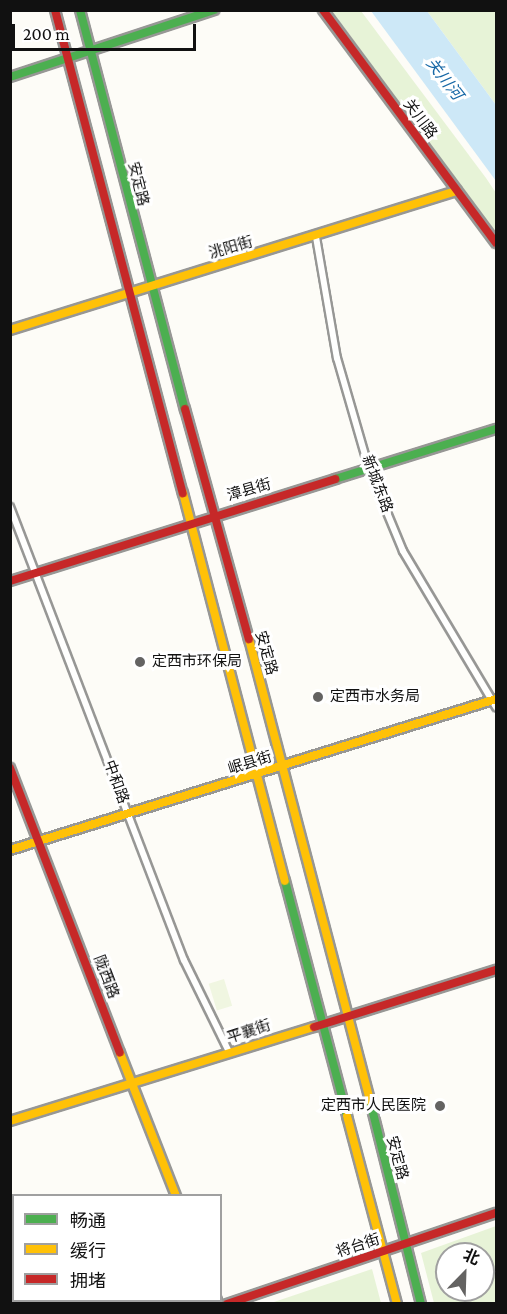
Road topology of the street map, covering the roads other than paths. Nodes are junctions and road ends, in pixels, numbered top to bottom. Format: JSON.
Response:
{"nodes":[{"id":1,"x":55,"y":10,"type":"edge"},
{"id":2,"x":80,"y":10,"type":"edge"},
{"id":3,"x":214,"y":10,"type":"edge"},
{"id":4,"x":322,"y":10,"type":"edge"},
{"id":5,"x":90,"y":51,"type":"junction"},
{"id":6,"x":69,"y":59,"type":"junction"},
{"id":7,"x":10,"y":77,"type":"edge"},
{"id":8,"x":458,"y":191,"type":"junction"},
{"id":9,"x":316,"y":237,"type":"junction"},
{"id":10,"x":496,"y":243,"type":"edge"},
{"id":11,"x":150,"y":286,"type":"junction"},
{"id":12,"x":127,"y":292,"type":"junction"},
{"id":13,"x":10,"y":330,"type":"edge"},
{"id":14,"x":496,"y":429,"type":"edge"},
{"id":15,"x":369,"y":469,"type":"junction"},
{"id":16,"x":10,"y":507,"type":"edge"},
{"id":17,"x":213,"y":515,"type":"junction"},
{"id":18,"x":188,"y":522,"type":"junction"},
{"id":19,"x":35,"y":573,"type":"junction"},
{"id":20,"x":10,"y":581,"type":"edge"},
{"id":21,"x":496,"y":702,"type":"edge"},
{"id":22,"x":285,"y":766,"type":"junction"},
{"id":23,"x":10,"y":768,"type":"edge"},
{"id":24,"x":256,"y":775,"type":"junction"},
{"id":25,"x":127,"y":813,"type":"junction"},
{"id":26,"x":40,"y":841,"type":"junction"},
{"id":27,"x":10,"y":850,"type":"edge"},
{"id":28,"x":496,"y":970,"type":"edge"},
{"id":29,"x":346,"y":1016,"type":"junction"},
{"id":30,"x":323,"y":1022,"type":"junction"},
{"id":31,"x":230,"y":1052,"type":"junction"},
{"id":32,"x":133,"y":1084,"type":"junction"},
{"id":33,"x":10,"y":1121,"type":"edge"},
{"id":34,"x":175,"y":1194,"type":"edge"},
{"id":35,"x":496,"y":1213,"type":"edge"},
{"id":36,"x":406,"y":1245,"type":"junction"},
{"id":37,"x":384,"y":1251,"type":"junction"},
{"id":38,"x":227,"y":1304,"type":"edge"},
{"id":39,"x":397,"y":1304,"type":"edge"},
{"id":40,"x":421,"y":1304,"type":"edge"}],
"edges":[{"from":1,"to":6,"type":"street"},
{"from":2,"to":5,"type":"street","name":"安定路"},
{"from":3,"to":5,"type":"street"},
{"from":4,"to":8,"type":"street","name":"关川路"},
{"from":5,"to":6,"type":"street"},
{"from":5,"to":11,"type":"street","name":"安定路"},
{"from":6,"to":7,"type":"street"},
{"from":6,"to":12,"type":"street"},
{"from":8,"to":9,"type":"street","name":"洮阳街"},
{"from":8,"to":10,"type":"street","name":"关川路"},
{"from":9,"to":11,"type":"street","name":"洮阳街"},
{"from":9,"to":15,"type":"street","name":"新城东路"},
{"from":11,"to":12,"type":"street","name":"洮阳街"},
{"from":11,"to":17,"type":"street","name":"安定路"},
{"from":12,"to":13,"type":"street","name":"洮阳街"},
{"from":12,"to":18,"type":"street"},
{"from":14,"to":15,"type":"street","name":"漳县街"},
{"from":15,"to":17,"type":"street","name":"漳县街"},
{"from":15,"to":21,"type":"street","name":"新城东路"},
{"from":16,"to":19,"type":"street","name":"中和路"},
{"from":17,"to":18,"type":"street","name":"漳县街"},
{"from":17,"to":22,"type":"street","name":"安定路"},
{"from":18,"to":19,"type":"street","name":"漳县街"},
{"from":18,"to":24,"type":"street"},
{"from":19,"to":20,"type":"street","name":"漳县街"},
{"from":19,"to":25,"type":"street","name":"中和路"},
{"from":21,"to":22,"type":"street","name":"岷县街"},
{"from":22,"to":24,"type":"street","name":"岷县街"},
{"from":22,"to":29,"type":"street","name":"安定路"},
{"from":23,"to":26,"type":"street","name":"陇西路"},
{"from":24,"to":25,"type":"street","name":"岷县街"},
{"from":24,"to":30,"type":"street"},
{"from":25,"to":26,"type":"street","name":"岷县街"},
{"from":25,"to":31,"type":"street","name":"中和路"},
{"from":26,"to":27,"type":"street","name":"岷县街"},
{"from":26,"to":32,"type":"street","name":"陇西路"},
{"from":28,"to":29,"type":"street","name":"平襄街"},
{"from":29,"to":30,"type":"street","name":"平襄街"},
{"from":29,"to":36,"type":"street","name":"安定路"},
{"from":30,"to":31,"type":"street","name":"平襄街"},
{"from":30,"to":37,"type":"street"},
{"from":31,"to":32,"type":"street","name":"平襄街"},
{"from":32,"to":33,"type":"street","name":"平襄街"},
{"from":32,"to":34,"type":"street","name":"陇西路"},
{"from":35,"to":36,"type":"street","name":"将台街"},
{"from":36,"to":37,"type":"street","name":"将台街"},
{"from":36,"to":40,"type":"street","name":"安定路"},
{"from":37,"to":38,"type":"street","name":"将台街"},
{"from":37,"to":39,"type":"street"}]}
